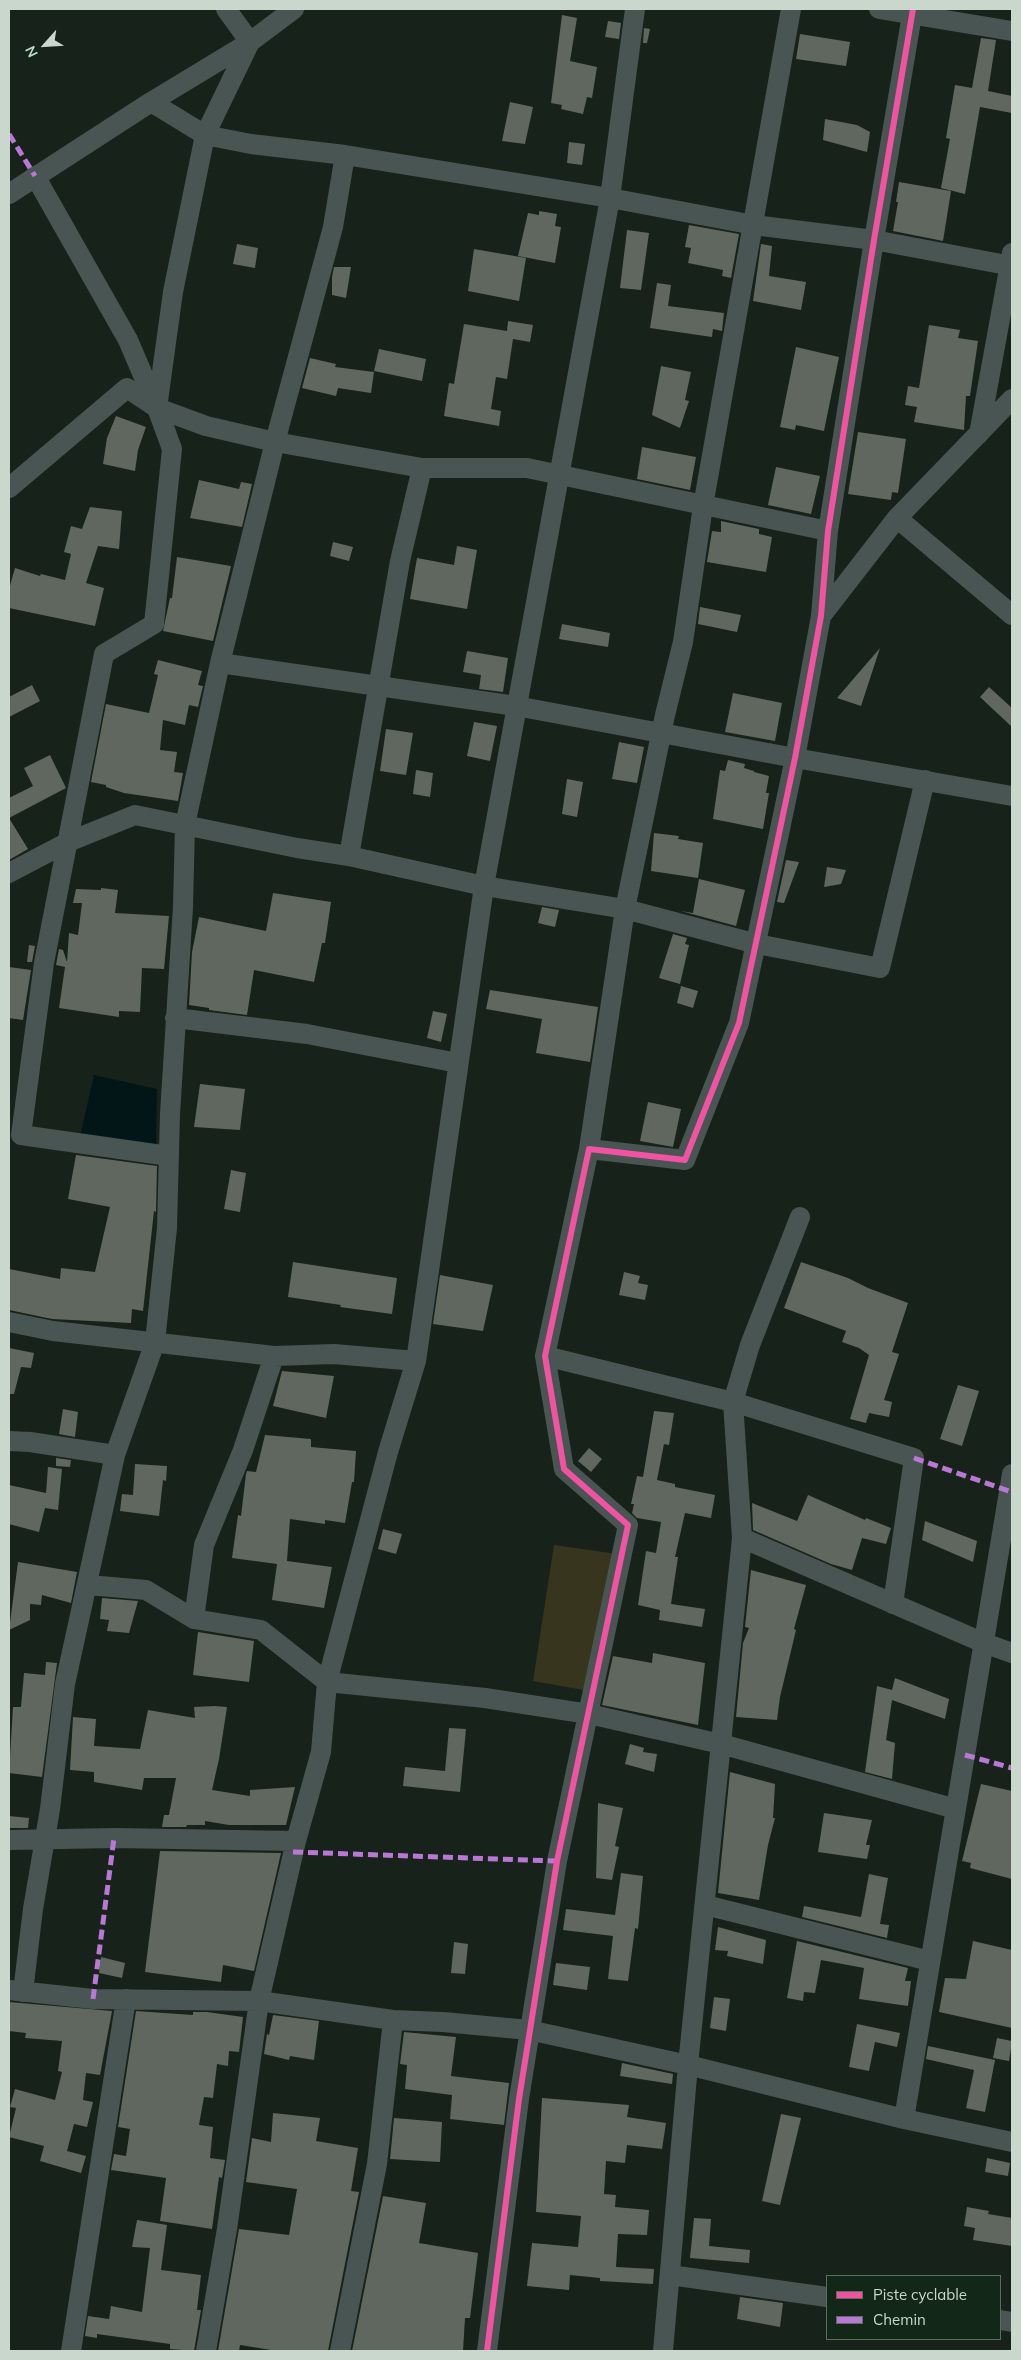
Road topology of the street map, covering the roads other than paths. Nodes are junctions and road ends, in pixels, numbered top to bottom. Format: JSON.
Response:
{"nodes":[{"id":1,"x":226,"y":9,"type":"edge"},
{"id":2,"x":294,"y":9,"type":"edge"},
{"id":3,"x":635,"y":9,"type":"edge"},
{"id":4,"x":791,"y":9,"type":"edge"},
{"id":5,"x":879,"y":9,"type":"edge"},
{"id":6,"x":912,"y":12,"type":"edge"},
{"id":7,"x":1012,"y":31,"type":"edge"},
{"id":8,"x":250,"y":42,"type":"junction"},
{"id":9,"x":151,"y":102,"type":"junction"},
{"id":10,"x":205,"y":135,"type":"junction"},
{"id":11,"x":345,"y":155,"type":"junction"},
{"id":12,"x":34,"y":176,"type":"junction"},
{"id":13,"x":9,"y":194,"type":"edge"},
{"id":14,"x":610,"y":198,"type":"junction"},
{"id":15,"x":754,"y":225,"type":"junction"},
{"id":16,"x":874,"y":240,"type":"junction"},
{"id":17,"x":1012,"y":261,"type":"edge"},
{"id":18,"x":1012,"y":399,"type":"edge"},
{"id":19,"x":157,"y":408,"type":"junction"},
{"id":20,"x":979,"y":434,"type":"junction"},
{"id":21,"x":275,"y":442,"type":"junction"},
{"id":22,"x":422,"y":468,"type":"junction"},
{"id":23,"x":560,"y":476,"type":"junction"},
{"id":24,"x":9,"y":488,"type":"edge"},
{"id":25,"x":703,"y":506,"type":"junction"},
{"id":26,"x":897,"y":518,"type":"junction"},
{"id":27,"x":828,"y":531,"type":"junction"},
{"id":28,"x":1012,"y":615,"type":"edge"},
{"id":29,"x":821,"y":616,"type":"junction"},
{"id":30,"x":220,"y":663,"type":"junction"},
{"id":31,"x":378,"y":686,"type":"junction"},
{"id":32,"x":516,"y":706,"type":"junction"},
{"id":33,"x":663,"y":732,"type":"junction"},
{"id":34,"x":795,"y":758,"type":"junction"},
{"id":35,"x":925,"y":780,"type":"junction"},
{"id":36,"x":1012,"y":796,"type":"edge"},
{"id":37,"x":185,"y":825,"type":"junction"},
{"id":38,"x":68,"y":842,"type":"junction"},
{"id":39,"x":349,"y":856,"type":"junction"},
{"id":40,"x":9,"y":873,"type":"edge"},
{"id":41,"x":484,"y":886,"type":"junction"},
{"id":42,"x":625,"y":909,"type":"junction"},
{"id":43,"x":757,"y":944,"type":"junction"},
{"id":44,"x":175,"y":1018,"type":"junction"},
{"id":45,"x":458,"y":1063,"type":"junction"},
{"id":46,"x":589,"y":1149,"type":"junction"},
{"id":47,"x":169,"y":1156,"type":"junction"},
{"id":48,"x":800,"y":1217,"type":"dead end"},
{"id":49,"x":9,"y":1322,"type":"edge"},
{"id":50,"x":155,"y":1342,"type":"junction"},
{"id":51,"x":274,"y":1356,"type":"junction"},
{"id":52,"x":545,"y":1356,"type":"junction"},
{"id":53,"x":416,"y":1361,"type":"junction"},
{"id":54,"x":733,"y":1402,"type":"junction"},
{"id":55,"x":9,"y":1441,"type":"edge"},
{"id":56,"x":115,"y":1455,"type":"junction"},
{"id":57,"x":1012,"y":1474,"type":"edge"},
{"id":58,"x":742,"y":1538,"type":"junction"},
{"id":59,"x":88,"y":1585,"type":"junction"},
{"id":60,"x":894,"y":1604,"type":"junction"},
{"id":61,"x":194,"y":1619,"type":"junction"},
{"id":62,"x":984,"y":1643,"type":"junction"},
{"id":63,"x":1012,"y":1653,"type":"edge"},
{"id":64,"x":327,"y":1682,"type":"junction"},
{"id":65,"x":589,"y":1714,"type":"junction"},
{"id":66,"x":721,"y":1744,"type":"junction"},
{"id":67,"x":956,"y":1809,"type":"junction"},
{"id":68,"x":44,"y":1839,"type":"junction"},
{"id":69,"x":9,"y":1840,"type":"edge"},
{"id":70,"x":296,"y":1842,"type":"junction"},
{"id":71,"x":705,"y":1906,"type":"junction"},
{"id":72,"x":930,"y":1962,"type":"junction"},
{"id":73,"x":16,"y":1991,"type":"edge"},
{"id":74,"x":126,"y":1999,"type":"junction"},
{"id":75,"x":259,"y":2001,"type":"junction"},
{"id":76,"x":393,"y":2020,"type":"junction"},
{"id":77,"x":529,"y":2030,"type":"junction"},
{"id":78,"x":688,"y":2065,"type":"junction"},
{"id":79,"x":904,"y":2119,"type":"junction"},
{"id":80,"x":1012,"y":2142,"type":"edge"},
{"id":81,"x":670,"y":2275,"type":"junction"},
{"id":82,"x":826,"y":2297,"type":"edge"},
{"id":83,"x":70,"y":2351,"type":"edge"},
{"id":84,"x":206,"y":2351,"type":"edge"},
{"id":85,"x":340,"y":2351,"type":"edge"},
{"id":86,"x":487,"y":2351,"type":"edge"},
{"id":87,"x":663,"y":2351,"type":"edge"}],
"edges":[{"from":1,"to":8,"type":"street"},
{"from":2,"to":8,"type":"street"},
{"from":3,"to":14,"type":"street"},
{"from":4,"to":15,"type":"street"},
{"from":5,"to":6,"type":"street"},
{"from":6,"to":7,"type":"street"},
{"from":6,"to":16,"type":"street"},
{"from":8,"to":9,"type":"street"},
{"from":8,"to":10,"type":"street"},
{"from":9,"to":10,"type":"street"},
{"from":9,"to":12,"type":"street"},
{"from":10,"to":11,"type":"street"},
{"from":10,"to":19,"type":"street"},
{"from":11,"to":14,"type":"street"},
{"from":11,"to":21,"type":"street"},
{"from":12,"to":13,"type":"street"},
{"from":12,"to":19,"type":"street"},
{"from":14,"to":15,"type":"street"},
{"from":14,"to":23,"type":"street"},
{"from":15,"to":16,"type":"street"},
{"from":15,"to":25,"type":"street"},
{"from":16,"to":17,"type":"street"},
{"from":16,"to":27,"type":"street"},
{"from":17,"to":20,"type":"street"},
{"from":18,"to":20,"type":"street"},
{"from":19,"to":21,"type":"street"},
{"from":19,"to":24,"type":"street"},
{"from":19,"to":38,"type":"street"},
{"from":20,"to":26,"type":"street"},
{"from":21,"to":22,"type":"street"},
{"from":21,"to":30,"type":"street"},
{"from":22,"to":23,"type":"street"},
{"from":22,"to":31,"type":"street"},
{"from":23,"to":25,"type":"street"},
{"from":23,"to":32,"type":"street"},
{"from":25,"to":27,"type":"street"},
{"from":25,"to":33,"type":"street"},
{"from":26,"to":28,"type":"street"},
{"from":26,"to":29,"type":"street"},
{"from":27,"to":29,"type":"street"},
{"from":29,"to":34,"type":"street"},
{"from":30,"to":31,"type":"street"},
{"from":30,"to":37,"type":"street"},
{"from":31,"to":32,"type":"street"},
{"from":31,"to":39,"type":"street"},
{"from":32,"to":33,"type":"street"},
{"from":32,"to":41,"type":"street"},
{"from":33,"to":34,"type":"street"},
{"from":33,"to":42,"type":"street"},
{"from":34,"to":35,"type":"street"},
{"from":34,"to":43,"type":"street"},
{"from":35,"to":36,"type":"street"},
{"from":35,"to":43,"type":"street"},
{"from":37,"to":38,"type":"street"},
{"from":37,"to":39,"type":"street"},
{"from":37,"to":44,"type":"street"},
{"from":38,"to":40,"type":"street"},
{"from":38,"to":47,"type":"street"},
{"from":39,"to":41,"type":"street"},
{"from":41,"to":42,"type":"street"},
{"from":41,"to":45,"type":"street"},
{"from":42,"to":43,"type":"street"},
{"from":42,"to":46,"type":"street"},
{"from":43,"to":46,"type":"street"},
{"from":44,"to":45,"type":"street"},
{"from":44,"to":47,"type":"street"},
{"from":45,"to":53,"type":"street"},
{"from":46,"to":52,"type":"street"},
{"from":47,"to":50,"type":"street"},
{"from":48,"to":54,"type":"street"},
{"from":49,"to":50,"type":"street"},
{"from":50,"to":51,"type":"street"},
{"from":50,"to":56,"type":"street"},
{"from":51,"to":53,"type":"street"},
{"from":51,"to":61,"type":"street"},
{"from":52,"to":54,"type":"street"},
{"from":52,"to":65,"type":"street"},
{"from":53,"to":64,"type":"street"},
{"from":54,"to":58,"type":"street"},
{"from":54,"to":60,"type":"street"},
{"from":55,"to":56,"type":"street"},
{"from":56,"to":59,"type":"street"},
{"from":57,"to":62,"type":"street"},
{"from":58,"to":60,"type":"street"},
{"from":58,"to":66,"type":"street"},
{"from":59,"to":61,"type":"street"},
{"from":59,"to":68,"type":"street"},
{"from":60,"to":62,"type":"street"},
{"from":61,"to":64,"type":"street"},
{"from":62,"to":63,"type":"street"},
{"from":62,"to":67,"type":"street"},
{"from":64,"to":65,"type":"street"},
{"from":64,"to":70,"type":"street"},
{"from":65,"to":66,"type":"street"},
{"from":65,"to":77,"type":"street"},
{"from":66,"to":67,"type":"street"},
{"from":66,"to":71,"type":"street"},
{"from":67,"to":72,"type":"street"},
{"from":68,"to":69,"type":"street"},
{"from":68,"to":70,"type":"street"},
{"from":68,"to":73,"type":"street"},
{"from":70,"to":75,"type":"street"},
{"from":71,"to":72,"type":"street"},
{"from":71,"to":78,"type":"street"},
{"from":72,"to":79,"type":"street"},
{"from":73,"to":74,"type":"street"},
{"from":74,"to":75,"type":"street"},
{"from":74,"to":83,"type":"street"},
{"from":75,"to":76,"type":"street"},
{"from":75,"to":84,"type":"street"},
{"from":76,"to":77,"type":"street"},
{"from":76,"to":85,"type":"street"},
{"from":77,"to":78,"type":"street"},
{"from":77,"to":86,"type":"street"},
{"from":78,"to":79,"type":"street"},
{"from":78,"to":81,"type":"street"},
{"from":79,"to":80,"type":"street"},
{"from":81,"to":82,"type":"street"},
{"from":81,"to":87,"type":"street"}]}
